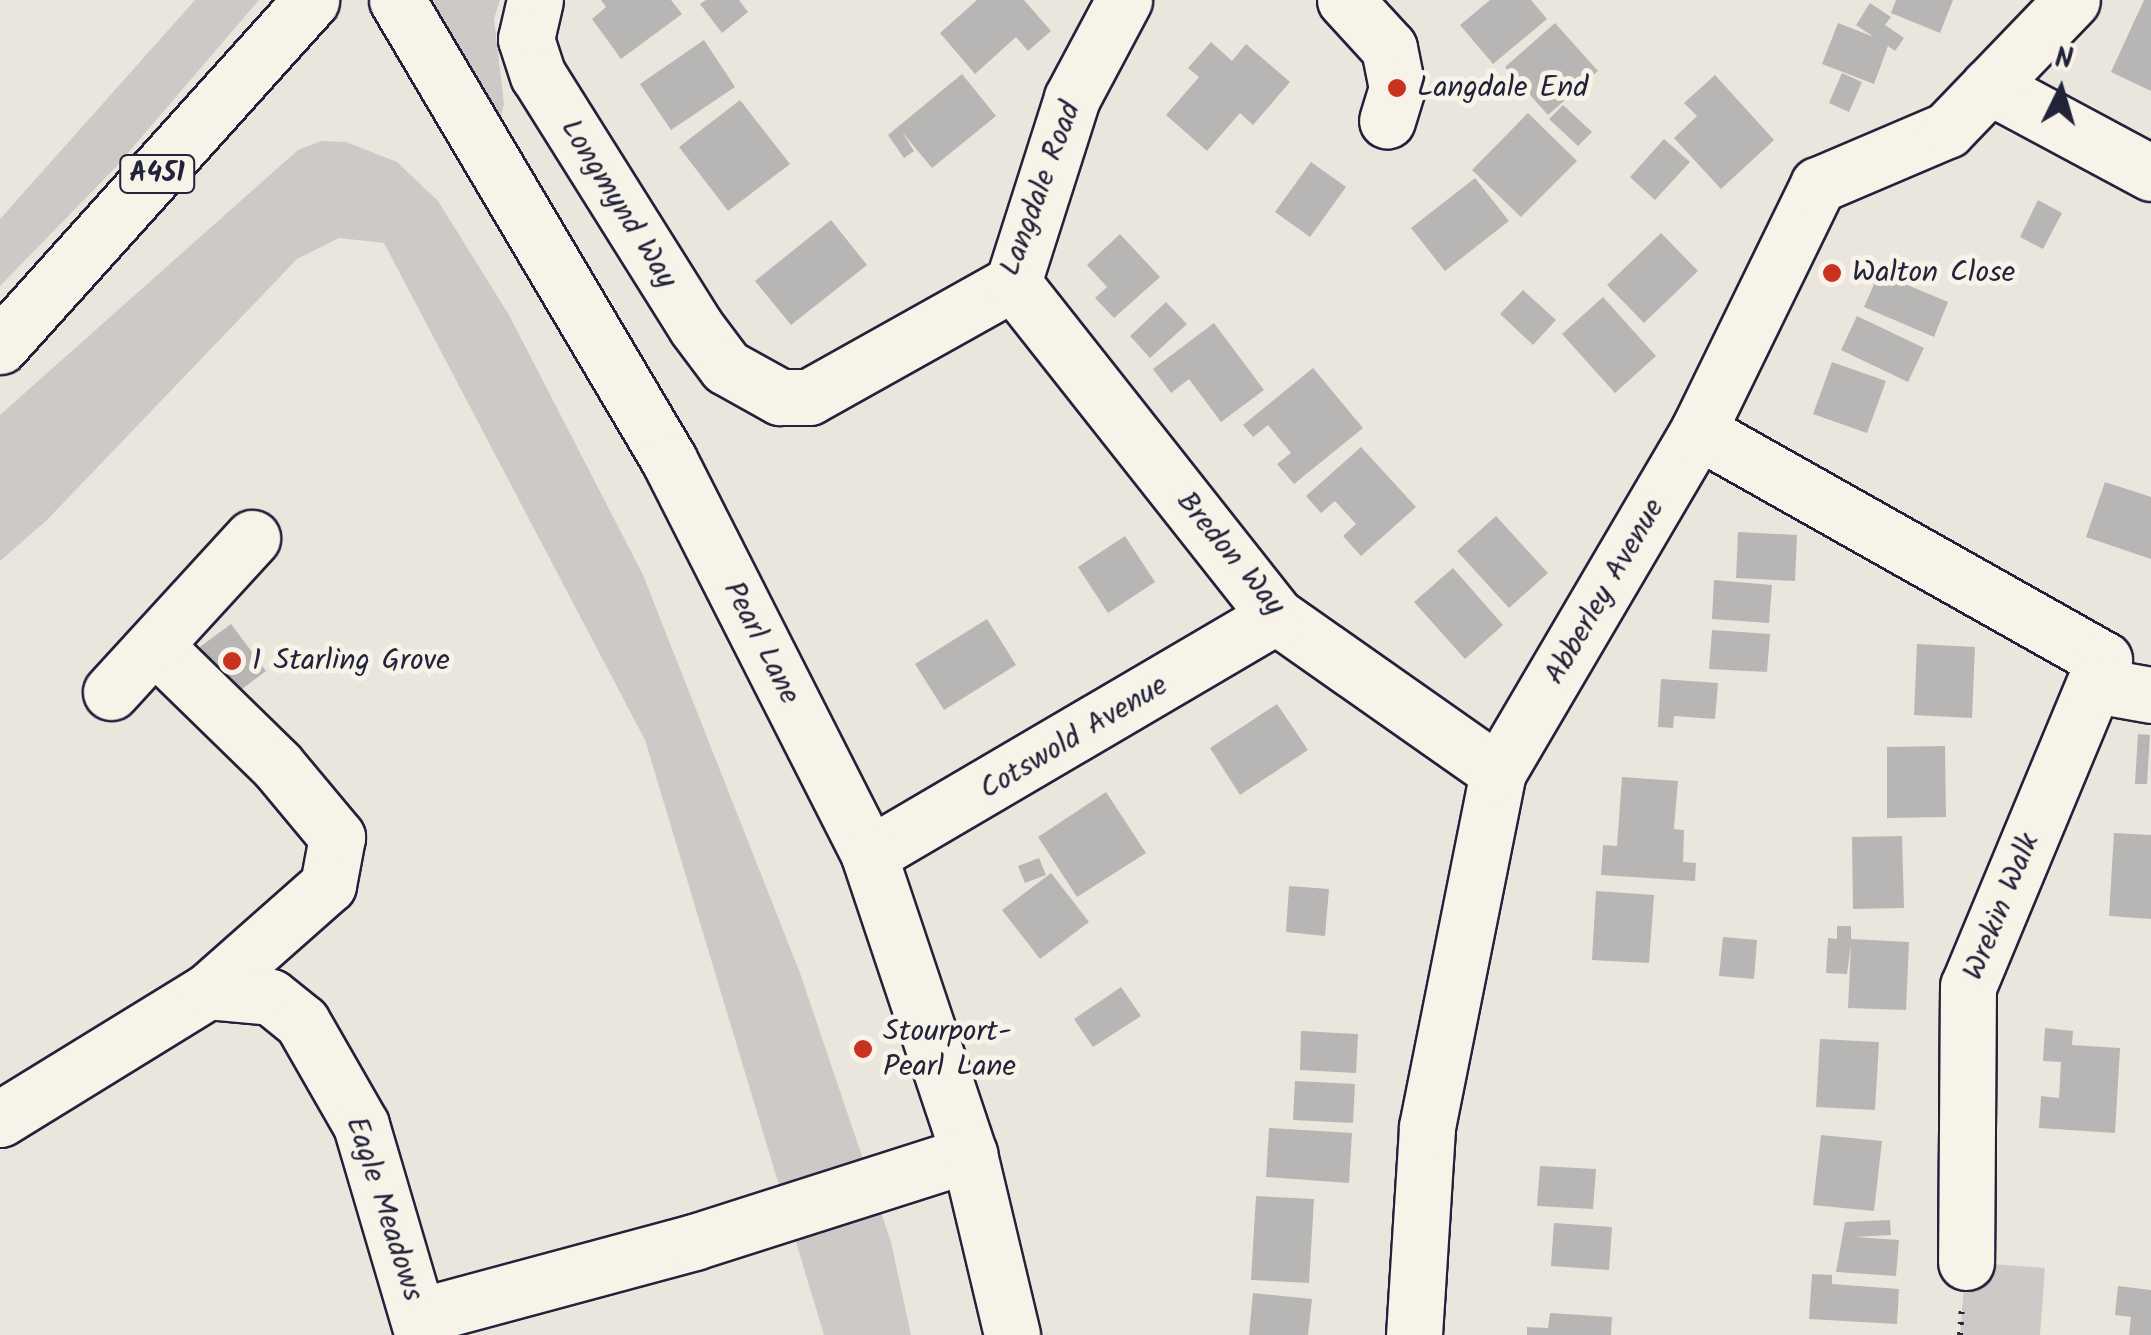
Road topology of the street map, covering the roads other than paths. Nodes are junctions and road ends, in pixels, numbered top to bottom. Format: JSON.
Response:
{"nodes":[{"id":1,"x":311,"y":0,"type":"edge"},
{"id":2,"x":397,"y":0,"type":"edge"},
{"id":3,"x":535,"y":0,"type":"edge"},
{"id":4,"x":1124,"y":0,"type":"edge"},
{"id":5,"x":1345,"y":0,"type":"edge"},
{"id":6,"x":2072,"y":0,"type":"edge"},
{"id":7,"x":1989,"y":86,"type":"junction"},
{"id":8,"x":1387,"y":120,"type":"dead end"},
{"id":9,"x":2151,"y":172,"type":"edge"},
{"id":10,"x":1013,"y":284,"type":"junction"},
{"id":11,"x":0,"y":346,"type":"edge"},
{"id":12,"x":754,"y":386,"type":"joint"},
{"id":13,"x":1698,"y":431,"type":"junction"},
{"id":14,"x":252,"y":538,"type":"dead end"},
{"id":15,"x":1276,"y":616,"type":"junction"},
{"id":16,"x":155,"y":646,"type":"junction"},
{"id":17,"x":2095,"y":684,"type":"junction"},
{"id":18,"x":111,"y":692,"type":"dead end"},
{"id":19,"x":2151,"y":695,"type":"edge"},
{"id":20,"x":1498,"y":772,"type":"junction"},
{"id":21,"x":868,"y":856,"type":"junction"},
{"id":22,"x":208,"y":990,"type":"junction"},
{"id":23,"x":0,"y":1119,"type":"edge"},
{"id":24,"x":968,"y":1154,"type":"junction"},
{"id":25,"x":1966,"y":1262,"type":"dead end"},
{"id":26,"x":421,"y":1326,"type":"edge"},
{"id":27,"x":1012,"y":1335,"type":"edge"},
{"id":28,"x":1414,"y":1335,"type":"edge"}],
"edges":[{"from":1,"to":11,"type":"street","number":"A451"},
{"from":2,"to":21,"type":"street","name":"Pearl Lane"},
{"from":3,"to":12,"type":"street","name":"Longmynd Way"},
{"from":4,"to":10,"type":"street","name":"Langdale Road"},
{"from":5,"to":8,"type":"street"},
{"from":6,"to":7,"type":"street","name":"Abberley Avenue"},
{"from":7,"to":9,"type":"street"},
{"from":7,"to":13,"type":"street","name":"Abberley Avenue"},
{"from":10,"to":12,"type":"street","name":"Langdale Road"},
{"from":10,"to":15,"type":"street","name":"Bredon Way"},
{"from":13,"to":17,"type":"street"},
{"from":13,"to":20,"type":"street","name":"Abberley Avenue"},
{"from":14,"to":16,"type":"street"},
{"from":15,"to":20,"type":"street","name":"Bredon Way"},
{"from":15,"to":21,"type":"street","name":"Cotswold Avenue"},
{"from":16,"to":18,"type":"street"},
{"from":16,"to":22,"type":"street"},
{"from":17,"to":19,"type":"street"},
{"from":17,"to":25,"type":"street","name":"Wrekin Walk"},
{"from":20,"to":28,"type":"street","name":"Abberley Avenue"},
{"from":21,"to":24,"type":"street","name":"Pearl Lane"},
{"from":22,"to":23,"type":"street"},
{"from":22,"to":26,"type":"street","name":"Eagle Meadows"},
{"from":24,"to":26,"type":"street"},
{"from":24,"to":27,"type":"street","name":"Pearl Lane"}]}
